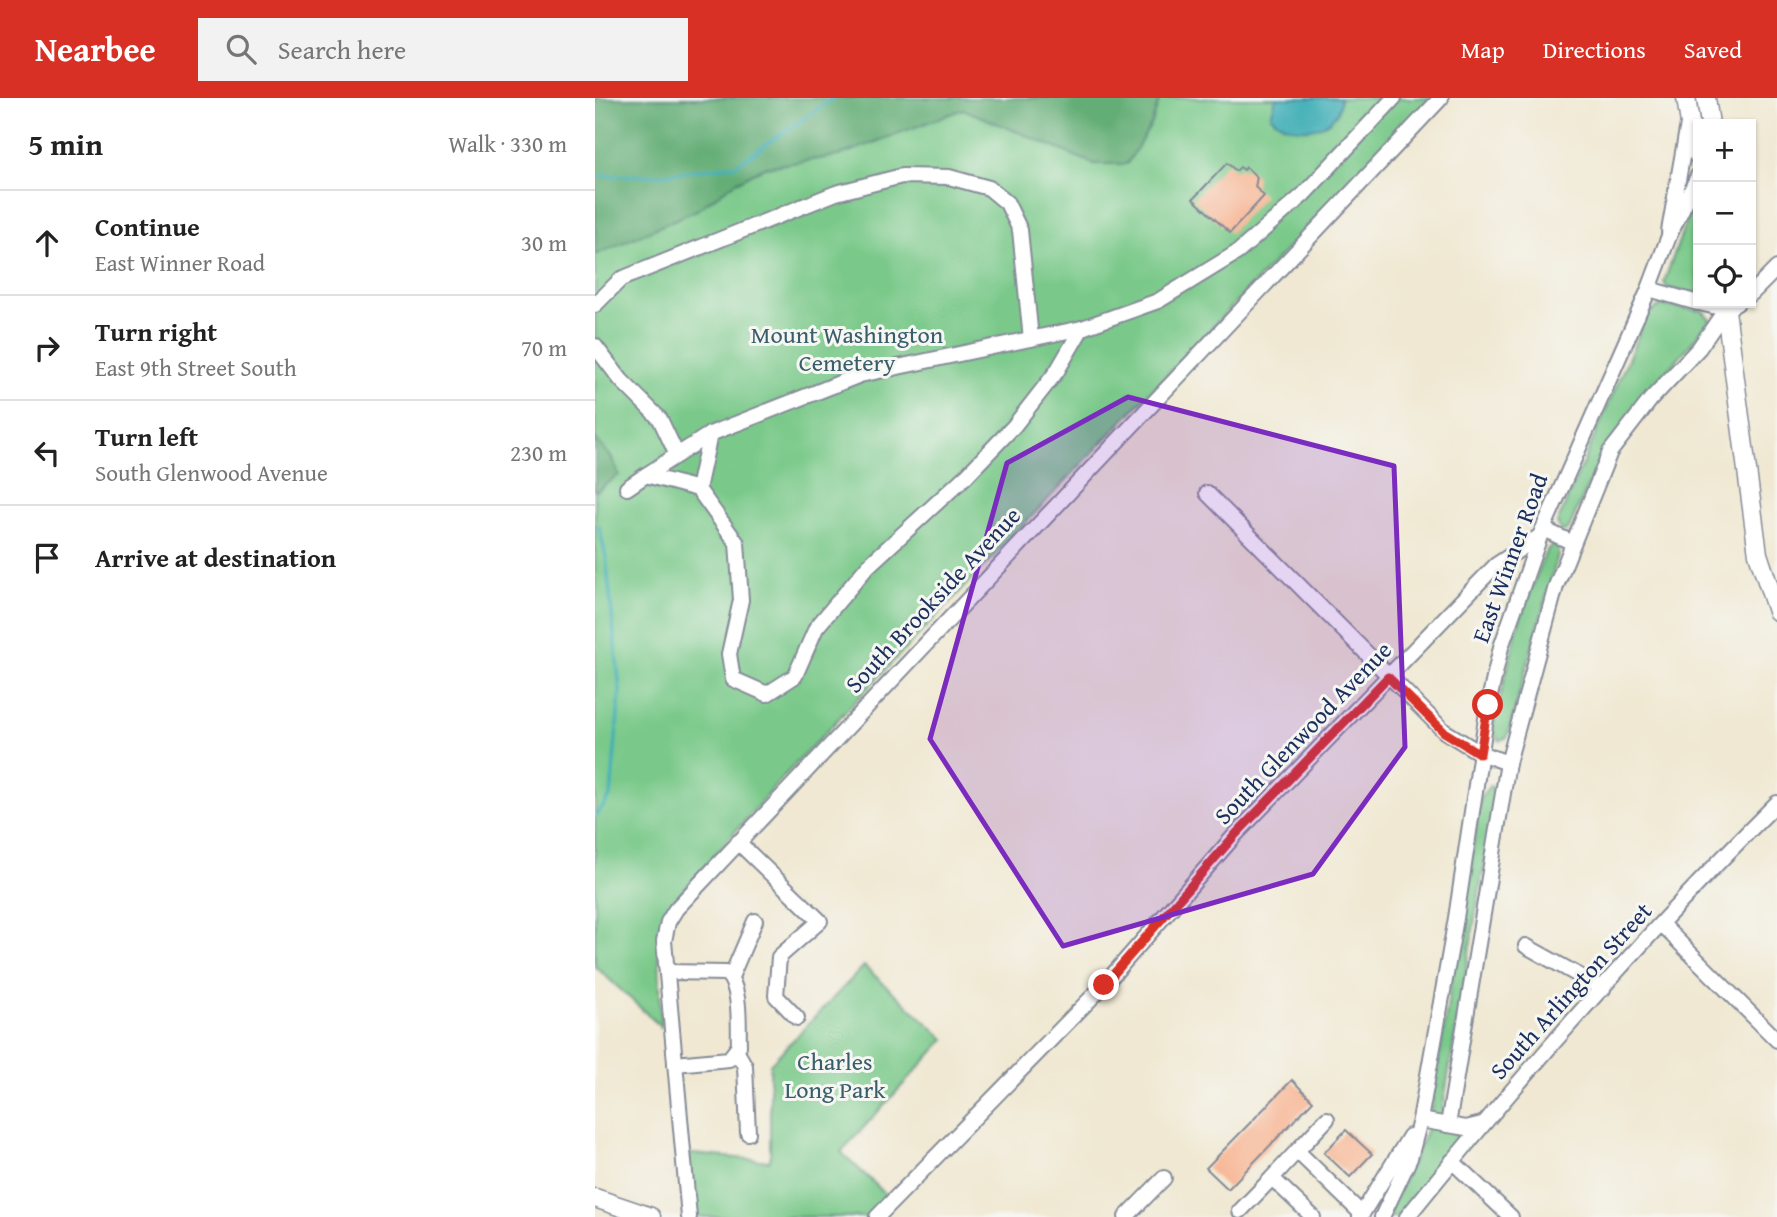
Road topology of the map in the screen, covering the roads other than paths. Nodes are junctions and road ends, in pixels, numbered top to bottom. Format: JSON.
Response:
{"nodes":[{"id":1,"x":1394,"y":98,"type":"edge"},
{"id":2,"x":1441,"y":98,"type":"edge"},
{"id":3,"x":1685,"y":98,"type":"edge"},
{"id":4,"x":1706,"y":98,"type":"edge"},
{"id":5,"x":1709,"y":119,"type":"edge"},
{"id":6,"x":1689,"y":120,"type":"junction"},
{"id":7,"x":1693,"y":136,"type":"edge"},
{"id":8,"x":1695,"y":182,"type":"edge"},
{"id":9,"x":1669,"y":236,"type":"junction"},
{"id":10,"x":1777,"y":268,"type":"edge"},
{"id":11,"x":1649,"y":289,"type":"junction"},
{"id":12,"x":1756,"y":289,"type":"edge"},
{"id":13,"x":1693,"y":301,"type":"edge"},
{"id":14,"x":595,"y":305,"type":"edge"},
{"id":15,"x":1727,"y":308,"type":"edge"},
{"id":16,"x":1729,"y":308,"type":"edge"},
{"id":17,"x":1082,"y":328,"type":"junction"},
{"id":18,"x":1031,"y":339,"type":"junction"},
{"id":19,"x":595,"y":346,"type":"edge"},
{"id":20,"x":710,"y":434,"type":"junction"},
{"id":21,"x":677,"y":455,"type":"junction"},
{"id":22,"x":646,"y":475,"type":"junction"},
{"id":23,"x":627,"y":488,"type":"dead end"},
{"id":24,"x":698,"y":489,"type":"junction"},
{"id":25,"x":1207,"y":493,"type":"dead end"},
{"id":26,"x":1541,"y":533,"type":"junction"},
{"id":27,"x":1571,"y":542,"type":"junction"},
{"id":28,"x":1777,"y":611,"type":"edge"},
{"id":29,"x":1388,"y":677,"type":"junction"},
{"id":30,"x":1480,"y":754,"type":"junction"},
{"id":31,"x":1508,"y":763,"type":"junction"},
{"id":32,"x":1777,"y":803,"type":"edge"},
{"id":33,"x":738,"y":842,"type":"junction"},
{"id":34,"x":755,"y":921,"type":"dead end"},
{"id":35,"x":1662,"y":925,"type":"junction"},
{"id":36,"x":1526,"y":946,"type":"dead end"},
{"id":37,"x":667,"y":972,"type":"junction"},
{"id":38,"x":731,"y":977,"type":"junction"},
{"id":39,"x":1603,"y":989,"type":"junction"},
{"id":40,"x":797,"y":1018,"type":"dead end"},
{"id":41,"x":1777,"y":1040,"type":"edge"},
{"id":42,"x":737,"y":1052,"type":"junction"},
{"id":43,"x":675,"y":1064,"type":"junction"},
{"id":44,"x":1327,"y":1119,"type":"dead end"},
{"id":45,"x":1420,"y":1120,"type":"junction"},
{"id":46,"x":1482,"y":1124,"type":"junction"},
{"id":47,"x":1448,"y":1125,"type":"junction"},
{"id":48,"x":748,"y":1133,"type":"dead end"},
{"id":49,"x":1297,"y":1151,"type":"junction"},
{"id":50,"x":1452,"y":1161,"type":"junction"},
{"id":51,"x":1164,"y":1178,"type":"dead end"},
{"id":52,"x":1272,"y":1178,"type":"junction"},
{"id":53,"x":595,"y":1198,"type":"edge"},
{"id":54,"x":1240,"y":1211,"type":"dead end"},
{"id":55,"x":1361,"y":1215,"type":"edge"},
{"id":56,"x":651,"y":1217,"type":"edge"},
{"id":57,"x":689,"y":1217,"type":"edge"},
{"id":58,"x":877,"y":1217,"type":"edge"},
{"id":59,"x":1126,"y":1217,"type":"edge"},
{"id":60,"x":1313,"y":1217,"type":"edge"},
{"id":61,"x":1382,"y":1217,"type":"edge"},
{"id":62,"x":1407,"y":1217,"type":"edge"},
{"id":63,"x":1511,"y":1217,"type":"edge"}],
"edges":[{"from":1,"to":17,"type":"street"},
{"from":2,"to":33,"type":"street","name":"South Brookside Avenue"},
{"from":3,"to":6,"type":"main road","name":"East Winner Road"},
{"from":4,"to":5,"type":"main road"},
{"from":6,"to":7,"type":"main road"},
{"from":6,"to":9,"type":"street","name":"East Winner Road"},
{"from":8,"to":9,"type":"street","name":"East Winner Road"},
{"from":9,"to":11,"type":"street","name":"East Winner Road"},
{"from":10,"to":12,"type":"street"},
{"from":11,"to":13,"type":"street"},
{"from":11,"to":26,"type":"street","name":"East Winner Road"},
{"from":14,"to":18,"type":"street"},
{"from":15,"to":27,"type":"street"},
{"from":16,"to":28,"type":"main road"},
{"from":17,"to":18,"type":"street"},
{"from":17,"to":24,"type":"street"},
{"from":18,"to":20,"type":"street"},
{"from":19,"to":21,"type":"street"},
{"from":20,"to":21,"type":"street"},
{"from":20,"to":24,"type":"street"},
{"from":21,"to":22,"type":"street"},
{"from":22,"to":23,"type":"street"},
{"from":22,"to":24,"type":"street"},
{"from":25,"to":29,"type":"street"},
{"from":26,"to":27,"type":"street"},
{"from":26,"to":29,"type":"street","name":"South Glenwood Avenue"},
{"from":26,"to":30,"type":"street","name":"East Winner Road"},
{"from":27,"to":31,"type":"street"},
{"from":29,"to":30,"type":"street"},
{"from":29,"to":58,"type":"street","name":"South Glenwood Avenue"},
{"from":30,"to":31,"type":"street"},
{"from":30,"to":45,"type":"street","name":"East Winner Road"},
{"from":31,"to":47,"type":"street"},
{"from":32,"to":35,"type":"street","name":"South Arlington Street"},
{"from":33,"to":37,"type":"street","name":"South Brookside Avenue"},
{"from":33,"to":40,"type":"street"},
{"from":34,"to":38,"type":"street"},
{"from":35,"to":39,"type":"street","name":"South Arlington Street"},
{"from":35,"to":41,"type":"street"},
{"from":36,"to":39,"type":"street"},
{"from":37,"to":38,"type":"street"},
{"from":37,"to":43,"type":"street","name":"South Brookside Avenue"},
{"from":38,"to":42,"type":"street"},
{"from":39,"to":46,"type":"street","name":"South Arlington Street"},
{"from":42,"to":43,"type":"street"},
{"from":42,"to":48,"type":"street"},
{"from":43,"to":57,"type":"street","name":"South Brookside Avenue"},
{"from":44,"to":49,"type":"street"},
{"from":45,"to":47,"type":"street"},
{"from":45,"to":55,"type":"street","name":"East Winner Road"},
{"from":45,"to":61,"type":"street","name":"East Winner Road"},
{"from":46,"to":47,"type":"street"},
{"from":46,"to":50,"type":"street","name":"South Arlington Street"},
{"from":49,"to":52,"type":"street"},
{"from":49,"to":55,"type":"street"},
{"from":50,"to":62,"type":"street","name":"South Arlington Street"},
{"from":50,"to":63,"type":"street"},
{"from":51,"to":59,"type":"street"},
{"from":52,"to":54,"type":"street"},
{"from":52,"to":60,"type":"street"},
{"from":53,"to":56,"type":"main road"}]}
